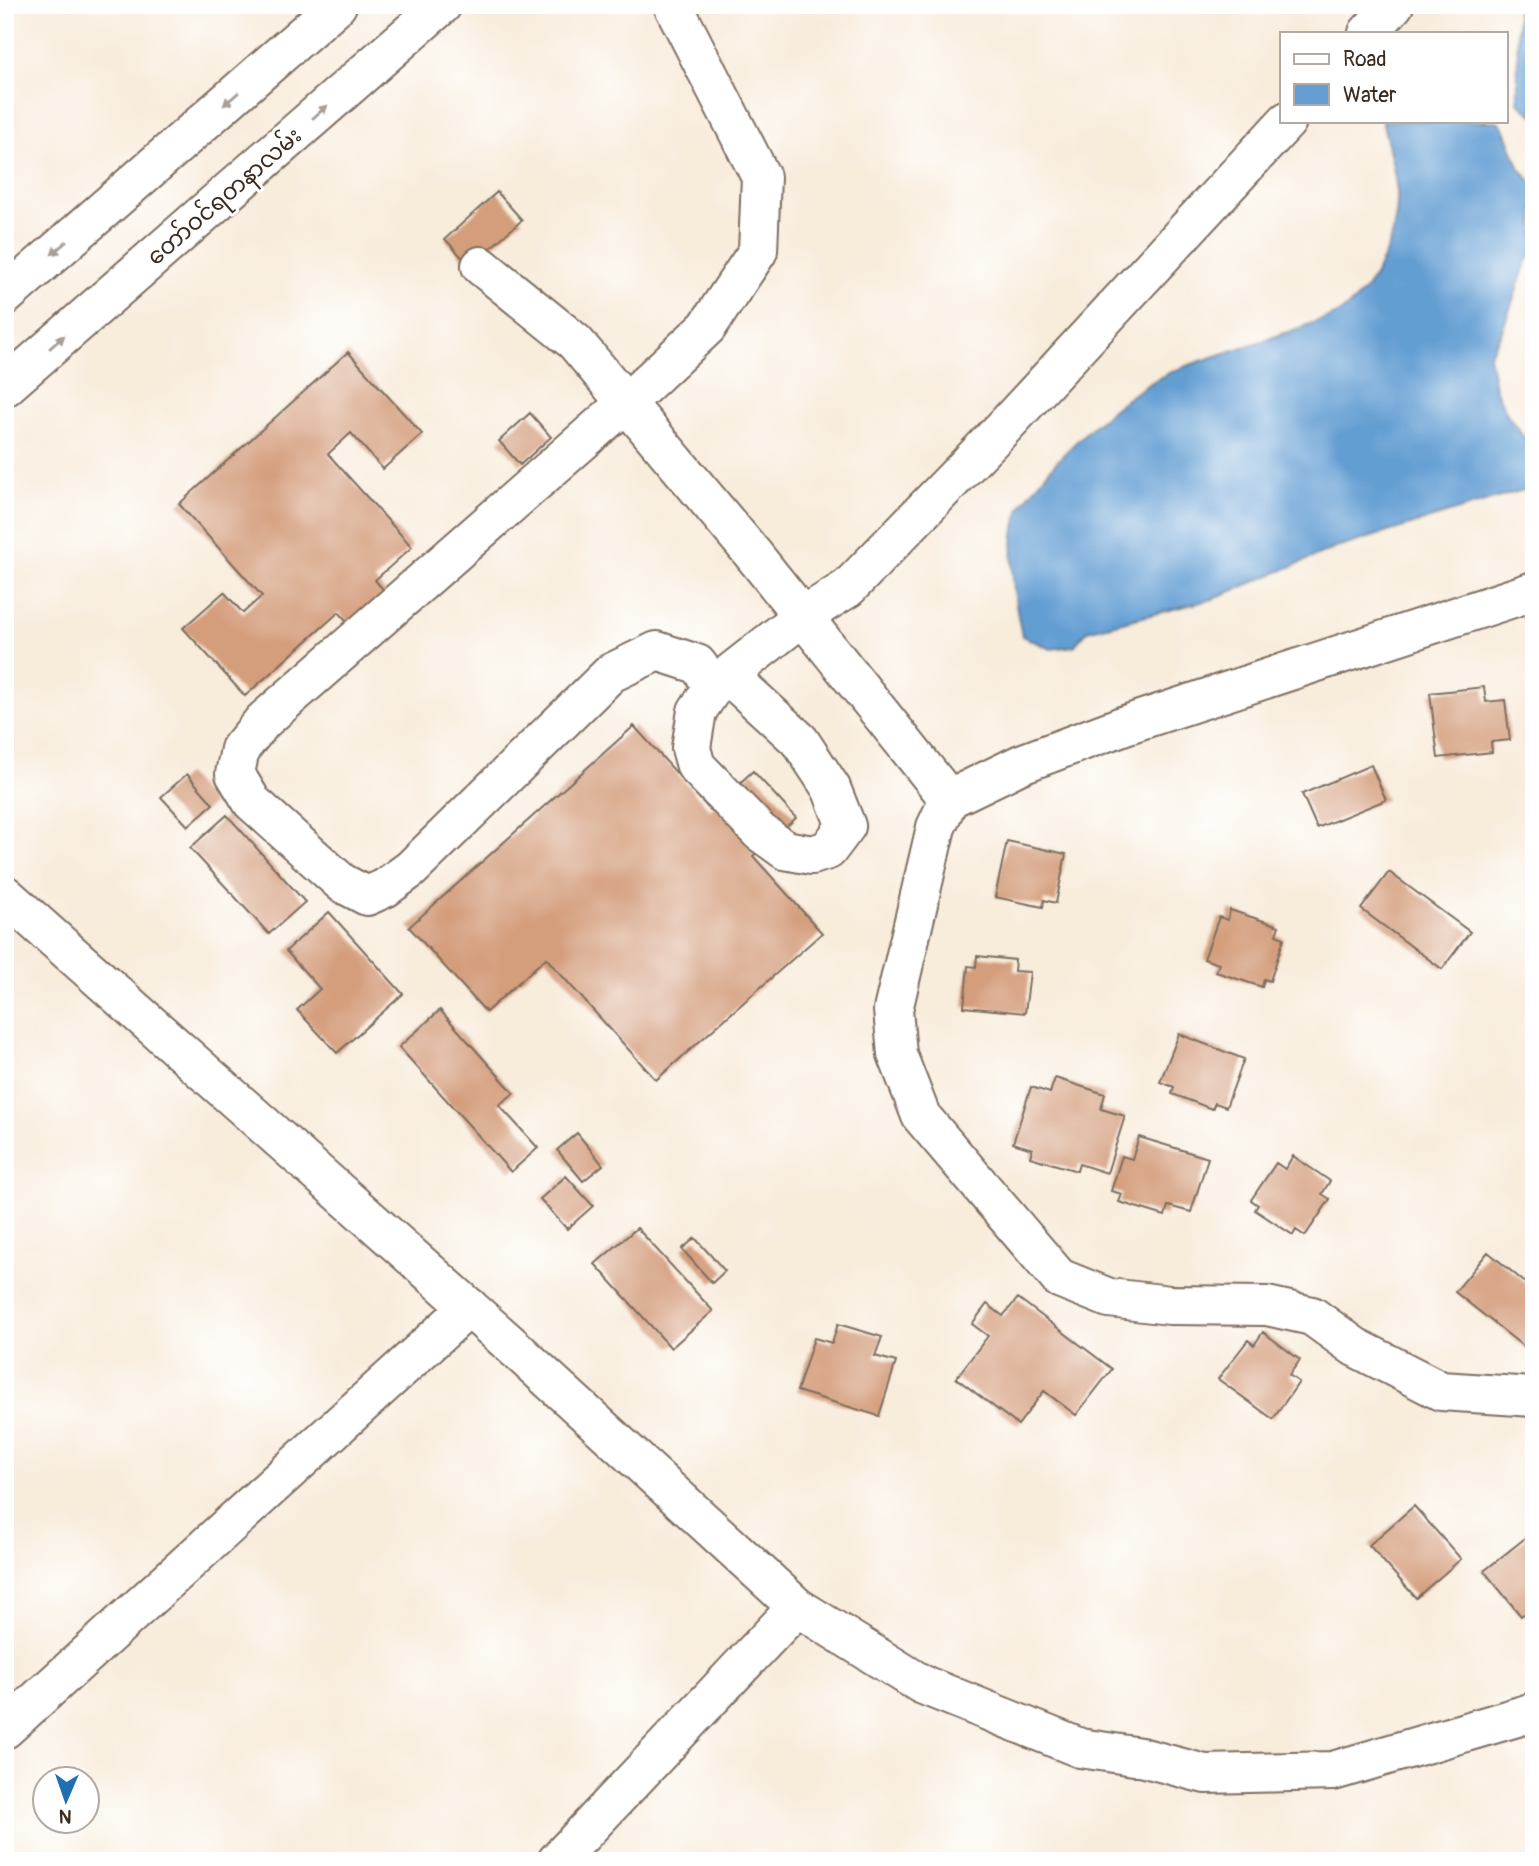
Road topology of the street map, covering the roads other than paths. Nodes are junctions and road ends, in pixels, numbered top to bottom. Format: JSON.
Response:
{"nodes":[{"id":1,"x":337,"y":5,"type":"edge"},
{"id":2,"x":442,"y":5,"type":"edge"},
{"id":3,"x":673,"y":5,"type":"edge"},
{"id":4,"x":1394,"y":5,"type":"edge"},
{"id":5,"x":1369,"y":32,"type":"edge"},
{"id":6,"x":1286,"y":122,"type":"edge"},
{"id":7,"x":481,"y":266,"type":"dead end"},
{"id":8,"x":5,"y":296,"type":"edge"},
{"id":9,"x":5,"y":387,"type":"edge"},
{"id":10,"x":626,"y":403,"type":"junction"},
{"id":11,"x":1534,"y":591,"type":"edge"},
{"id":12,"x":803,"y":616,"type":"junction"},
{"id":13,"x":949,"y":799,"type":"junction"},
{"id":14,"x":5,"y":894,"type":"edge"},
{"id":15,"x":469,"y":1307,"type":"junction"},
{"id":16,"x":1534,"y":1397,"type":"edge"},
{"id":17,"x":797,"y":1607,"type":"junction"},
{"id":18,"x":1534,"y":1712,"type":"edge"},
{"id":19,"x":5,"y":1729,"type":"edge"},
{"id":20,"x":557,"y":1861,"type":"edge"}],
"edges":[{"from":1,"to":8,"type":"street","one_way":true},
{"from":9,"to":2,"type":"street","name":"တော်ဝင်ရတနာလမ်း","one_way":true},
{"from":3,"to":10,"type":"street"},
{"from":4,"to":5,"type":"street"},
{"from":6,"to":12,"type":"street"},
{"from":7,"to":10,"type":"street"},
{"from":10,"to":12,"type":"street"},
{"from":10,"to":12,"type":"street"},
{"from":11,"to":13,"type":"street"},
{"from":12,"to":13,"type":"street"},
{"from":13,"to":16,"type":"street"},
{"from":14,"to":15,"type":"street"},
{"from":15,"to":17,"type":"street"},
{"from":15,"to":19,"type":"street"},
{"from":17,"to":18,"type":"street"},
{"from":17,"to":20,"type":"street"}]}
